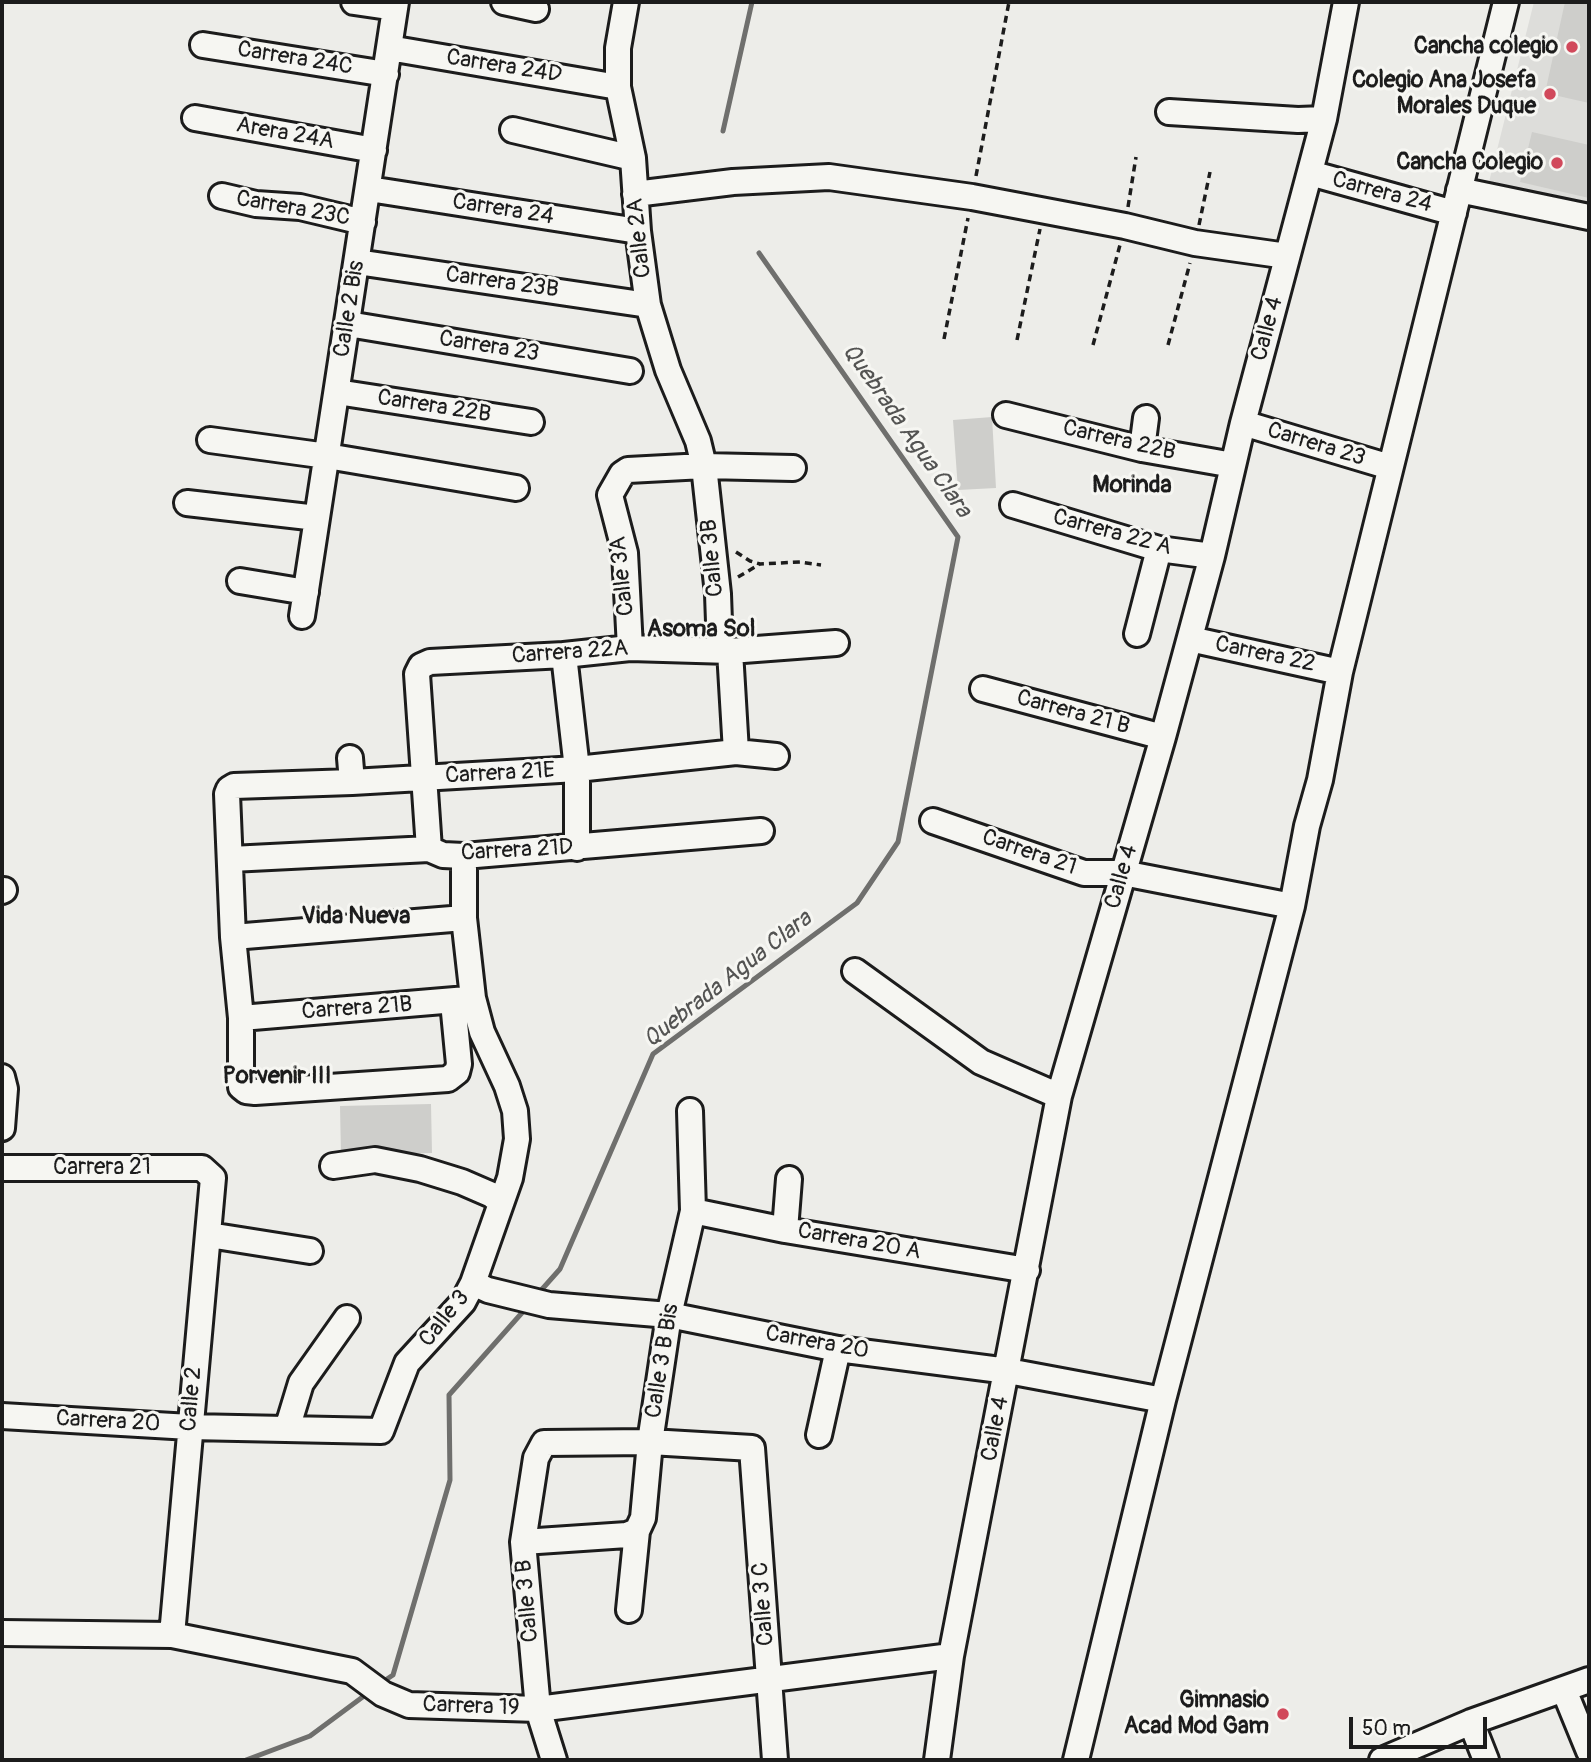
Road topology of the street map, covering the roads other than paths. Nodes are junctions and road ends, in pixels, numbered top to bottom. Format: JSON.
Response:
{"nodes":[{"id":1,"x":354,"y":2,"type":"edge"},
{"id":2,"x":504,"y":2,"type":"edge"},
{"id":3,"x":625,"y":2,"type":"edge"},
{"id":4,"x":1346,"y":2,"type":"edge"},
{"id":5,"x":1506,"y":2,"type":"edge"},
{"id":6,"x":396,"y":5,"type":"edge"},
{"id":7,"x":536,"y":9,"type":"dead end"},
{"id":8,"x":204,"y":45,"type":"dead end"},
{"id":9,"x":389,"y":48,"type":"junction"},
{"id":10,"x":386,"y":74,"type":"junction"},
{"id":11,"x":618,"y":87,"type":"junction"},
{"id":12,"x":1169,"y":112,"type":"dead end"},
{"id":13,"x":195,"y":118,"type":"dead end"},
{"id":14,"x":1324,"y":119,"type":"junction"},
{"id":15,"x":513,"y":130,"type":"dead end"},
{"id":16,"x":374,"y":150,"type":"junction"},
{"id":17,"x":633,"y":158,"type":"junction"},
{"id":18,"x":1310,"y":173,"type":"junction"},
{"id":19,"x":369,"y":189,"type":"junction"},
{"id":20,"x":635,"y":194,"type":"junction"},
{"id":21,"x":222,"y":195,"type":"dead end"},
{"id":22,"x":1457,"y":202,"type":"junction"},
{"id":23,"x":1589,"y":217,"type":"edge"},
{"id":24,"x":363,"y":222,"type":"junction"},
{"id":25,"x":638,"y":231,"type":"junction"},
{"id":26,"x":1287,"y":256,"type":"junction"},
{"id":27,"x":357,"y":261,"type":"junction"},
{"id":28,"x":648,"y":304,"type":"junction"},
{"id":29,"x":348,"y":324,"type":"junction"},
{"id":30,"x":630,"y":371,"type":"dead end"},
{"id":31,"x":337,"y":392,"type":"junction"},
{"id":32,"x":1006,"y":415,"type":"dead end"},
{"id":33,"x":1146,"y":418,"type":"dead end"},
{"id":34,"x":531,"y":422,"type":"dead end"},
{"id":35,"x":1243,"y":423,"type":"junction"},
{"id":36,"x":209,"y":440,"type":"dead end"},
{"id":37,"x":1142,"y":449,"type":"junction"},
{"id":38,"x":327,"y":456,"type":"junction"},
{"id":39,"x":1233,"y":465,"type":"junction"},
{"id":40,"x":704,"y":466,"type":"junction"},
{"id":41,"x":1390,"y":467,"type":"junction"},
{"id":42,"x":793,"y":468,"type":"dead end"},
{"id":43,"x":516,"y":488,"type":"dead end"},
{"id":44,"x":187,"y":503,"type":"dead end"},
{"id":45,"x":1013,"y":505,"type":"dead end"},
{"id":46,"x":317,"y":518,"type":"junction"},
{"id":47,"x":1159,"y":549,"type":"junction"},
{"id":48,"x":1212,"y":556,"type":"junction"},
{"id":49,"x":240,"y":581,"type":"dead end"},
{"id":50,"x":1137,"y":635,"type":"dead end"},
{"id":51,"x":1190,"y":639,"type":"junction"},
{"id":52,"x":836,"y":643,"type":"dead end"},
{"id":53,"x":630,"y":648,"type":"junction"},
{"id":54,"x":725,"y":650,"type":"junction"},
{"id":55,"x":564,"y":655,"type":"junction"},
{"id":56,"x":1340,"y":672,"type":"junction"},
{"id":57,"x":983,"y":690,"type":"dead end"},
{"id":58,"x":1163,"y":737,"type":"junction"},
{"id":59,"x":736,"y":752,"type":"junction"},
{"id":60,"x":776,"y":756,"type":"dead end"},
{"id":61,"x":577,"y":769,"type":"junction"},
{"id":62,"x":425,"y":778,"type":"junction"},
{"id":63,"x":933,"y":821,"type":"dead end"},
{"id":64,"x":761,"y":831,"type":"dead end"},
{"id":65,"x":577,"y":848,"type":"junction"},
{"id":66,"x":429,"y":849,"type":"junction"},
{"id":67,"x":464,"y":856,"type":"junction"},
{"id":68,"x":231,"y":859,"type":"junction"},
{"id":69,"x":1123,"y":873,"type":"junction"},
{"id":70,"x":1292,"y":906,"type":"junction"},
{"id":71,"x":464,"y":918,"type":"junction"},
{"id":72,"x":233,"y":937,"type":"junction"},
{"id":73,"x":855,"y":971,"type":"dead end"},
{"id":74,"x":463,"y":1000,"type":"junction"},
{"id":75,"x":241,"y":1018,"type":"junction"},
{"id":76,"x":2,"y":1077,"type":"edge"},
{"id":77,"x":1059,"y":1096,"type":"junction"},
{"id":78,"x":690,"y":1111,"type":"dead end"},
{"id":79,"x":2,"y":1128,"type":"edge"},
{"id":80,"x":333,"y":1166,"type":"dead end"},
{"id":81,"x":2,"y":1168,"type":"edge"},
{"id":82,"x":202,"y":1168,"type":"joint"},
{"id":83,"x":789,"y":1179,"type":"dead end"},
{"id":84,"x":501,"y":1203,"type":"junction"},
{"id":85,"x":693,"y":1211,"type":"junction"},
{"id":86,"x":785,"y":1230,"type":"junction"},
{"id":87,"x":209,"y":1235,"type":"junction"},
{"id":88,"x":310,"y":1251,"type":"dead end"},
{"id":89,"x":1027,"y":1270,"type":"junction"},
{"id":90,"x":481,"y":1287,"type":"junction"},
{"id":91,"x":669,"y":1315,"type":"junction"},
{"id":92,"x":347,"y":1318,"type":"dead end"},
{"id":93,"x":838,"y":1349,"type":"junction"},
{"id":94,"x":1008,"y":1371,"type":"junction"},
{"id":95,"x":1163,"y":1401,"type":"junction"},
{"id":96,"x":2,"y":1416,"type":"edge"},
{"id":97,"x":190,"y":1427,"type":"junction"},
{"id":98,"x":287,"y":1429,"type":"junction"},
{"id":99,"x":382,"y":1431,"type":"joint"},
{"id":100,"x":819,"y":1435,"type":"dead end"},
{"id":101,"x":650,"y":1443,"type":"junction"},
{"id":102,"x":637,"y":1531,"type":"junction"},
{"id":103,"x":523,"y":1542,"type":"junction"},
{"id":104,"x":629,"y":1610,"type":"dead end"},
{"id":105,"x":2,"y":1633,"type":"edge"},
{"id":106,"x":172,"y":1635,"type":"junction"},
{"id":107,"x":951,"y":1656,"type":"junction"},
{"id":108,"x":1589,"y":1679,"type":"edge"},
{"id":109,"x":769,"y":1680,"type":"junction"},
{"id":110,"x":1564,"y":1690,"type":"junction"},
{"id":111,"x":538,"y":1709,"type":"junction"},
{"id":112,"x":1471,"y":1723,"type":"junction"},
{"id":113,"x":1589,"y":1751,"type":"edge"},
{"id":114,"x":554,"y":1760,"type":"edge"},
{"id":115,"x":775,"y":1760,"type":"edge"},
{"id":116,"x":937,"y":1760,"type":"edge"},
{"id":117,"x":1076,"y":1760,"type":"edge"},
{"id":118,"x":1382,"y":1760,"type":"edge"},
{"id":119,"x":1486,"y":1760,"type":"edge"}],
"edges":[{"from":1,"to":6,"type":"street"},
{"from":2,"to":7,"type":"street"},
{"from":3,"to":11,"type":"street","name":"Calle 2A"},
{"from":4,"to":14,"type":"street","name":"Calle 4"},
{"from":5,"to":22,"type":"street"},
{"from":6,"to":9,"type":"street","name":"Calle 2 Bis"},
{"from":8,"to":10,"type":"street","name":"Carrera 24C"},
{"from":9,"to":10,"type":"street","name":"Calle 2 Bis"},
{"from":9,"to":11,"type":"street","name":"Carrera 24D"},
{"from":10,"to":16,"type":"street","name":"Calle 2 Bis"},
{"from":11,"to":17,"type":"street","name":"Calle 2A"},
{"from":12,"to":14,"type":"street"},
{"from":13,"to":16,"type":"street","name":"Arera 24A"},
{"from":14,"to":18,"type":"street","name":"Calle 4"},
{"from":15,"to":17,"type":"street"},
{"from":16,"to":19,"type":"street","name":"Calle 2 Bis"},
{"from":17,"to":20,"type":"street","name":"Calle 2A"},
{"from":18,"to":22,"type":"street","name":"Carrera 24"},
{"from":18,"to":26,"type":"street","name":"Calle 4"},
{"from":19,"to":24,"type":"street","name":"Calle 2 Bis"},
{"from":19,"to":25,"type":"street","name":"Carrera 24"},
{"from":20,"to":25,"type":"street","name":"Calle 2A"},
{"from":20,"to":26,"type":"street"},
{"from":21,"to":24,"type":"street","name":"Carrera 23C"},
{"from":22,"to":23,"type":"street","name":"Carrera 24"},
{"from":22,"to":41,"type":"street"},
{"from":24,"to":27,"type":"street","name":"Calle 2 Bis"},
{"from":25,"to":28,"type":"street","name":"Calle 2A"},
{"from":26,"to":35,"type":"street","name":"Calle 4"},
{"from":27,"to":28,"type":"street","name":"Carrera 23B"},
{"from":27,"to":29,"type":"street","name":"Calle 2 Bis"},
{"from":28,"to":40,"type":"street","name":"Calle 2A"},
{"from":29,"to":30,"type":"street","name":"Carrera 23"},
{"from":29,"to":31,"type":"street","name":"Calle 2 Bis"},
{"from":31,"to":34,"type":"street","name":"Carrera 22B"},
{"from":31,"to":38,"type":"street","name":"Calle 2 Bis"},
{"from":32,"to":37,"type":"street","name":"Carrera 22B"},
{"from":33,"to":37,"type":"street"},
{"from":35,"to":39,"type":"street","name":"Calle 4"},
{"from":35,"to":41,"type":"street","name":"Carrera 23"},
{"from":36,"to":38,"type":"street"},
{"from":37,"to":39,"type":"street","name":"Carrera 22B"},
{"from":38,"to":43,"type":"street"},
{"from":38,"to":46,"type":"street","name":"Calle 2 Bis"},
{"from":39,"to":48,"type":"street","name":"Calle 4"},
{"from":40,"to":42,"type":"street"},
{"from":40,"to":53,"type":"street","name":"Calle 3A"},
{"from":40,"to":54,"type":"street","name":"Calle 3B"},
{"from":41,"to":56,"type":"street"},
{"from":44,"to":46,"type":"street"},
{"from":45,"to":47,"type":"street","name":"Carrera 22 A"},
{"from":46,"to":49,"type":"street","name":"Calle 2 Bis"},
{"from":47,"to":48,"type":"street","name":"Carrera 22 A"},
{"from":47,"to":50,"type":"street"},
{"from":48,"to":51,"type":"street","name":"Calle 4"},
{"from":51,"to":56,"type":"street","name":"Carrera 22"},
{"from":51,"to":58,"type":"street","name":"Calle 4"},
{"from":52,"to":54,"type":"street","name":"Carrera 22A"},
{"from":53,"to":54,"type":"street","name":"Carrera 22A"},
{"from":53,"to":55,"type":"street","name":"Carrera 22A"},
{"from":54,"to":59,"type":"street","name":"Calle 3B"},
{"from":55,"to":61,"type":"street"},
{"from":55,"to":62,"type":"street","name":"Carrera 22A"},
{"from":56,"to":70,"type":"street"},
{"from":57,"to":58,"type":"street","name":"Carrera 21 B"},
{"from":58,"to":69,"type":"street","name":"Calle 4"},
{"from":59,"to":60,"type":"street","name":"Carrera 21E"},
{"from":59,"to":61,"type":"street","name":"Carrera 21E"},
{"from":61,"to":62,"type":"street","name":"Carrera 21E"},
{"from":61,"to":65,"type":"street"},
{"from":62,"to":66,"type":"street"},
{"from":62,"to":68,"type":"street","name":"Carrera 21E"},
{"from":63,"to":69,"type":"street","name":"Carrera 21"},
{"from":64,"to":65,"type":"street","name":"Carrera 21D"},
{"from":65,"to":67,"type":"street","name":"Carrera 21D"},
{"from":66,"to":67,"type":"street","name":"Carrera 21D"},
{"from":66,"to":68,"type":"street","name":"Carrera 21D"},
{"from":67,"to":71,"type":"street"},
{"from":68,"to":72,"type":"street"},
{"from":69,"to":70,"type":"street","name":"Carrera 21"},
{"from":69,"to":77,"type":"street","name":"Calle 4"},
{"from":70,"to":95,"type":"street"},
{"from":71,"to":72,"type":"street"},
{"from":71,"to":74,"type":"street"},
{"from":72,"to":75,"type":"street"},
{"from":73,"to":77,"type":"street"},
{"from":74,"to":75,"type":"street","name":"Carrera 21B"},
{"from":74,"to":75,"type":"street"},
{"from":74,"to":84,"type":"street","name":"Calle 3"},
{"from":76,"to":79,"type":"street"},
{"from":77,"to":89,"type":"street","name":"Calle 4"},
{"from":78,"to":85,"type":"street","name":"Calle 3 B Bis"},
{"from":80,"to":84,"type":"street"},
{"from":81,"to":82,"type":"street","name":"Carrera 21"},
{"from":82,"to":87,"type":"street","name":"Calle 2"},
{"from":83,"to":86,"type":"street"},
{"from":84,"to":90,"type":"street","name":"Calle 3"},
{"from":85,"to":86,"type":"street","name":"Carrera 20 A"},
{"from":85,"to":91,"type":"street","name":"Calle 3 B Bis"},
{"from":86,"to":89,"type":"street","name":"Carrera 20 A"},
{"from":87,"to":88,"type":"street"},
{"from":87,"to":97,"type":"street","name":"Calle 2"},
{"from":89,"to":94,"type":"street","name":"Calle 4"},
{"from":90,"to":91,"type":"street","name":"Carrera 20"},
{"from":90,"to":99,"type":"street","name":"Calle 3"},
{"from":91,"to":93,"type":"street","name":"Carrera 20"},
{"from":91,"to":101,"type":"street","name":"Calle 3 B Bis"},
{"from":92,"to":98,"type":"street"},
{"from":93,"to":94,"type":"street","name":"Carrera 20"},
{"from":93,"to":100,"type":"street"},
{"from":94,"to":95,"type":"street","name":"Carrera 20"},
{"from":94,"to":107,"type":"street","name":"Calle 4"},
{"from":95,"to":117,"type":"street"},
{"from":96,"to":97,"type":"street","name":"Carrera 20"},
{"from":97,"to":98,"type":"street","name":"Carrera 20"},
{"from":97,"to":106,"type":"street","name":"Calle 2"},
{"from":98,"to":99,"type":"street","name":"Carrera 20"},
{"from":101,"to":102,"type":"street","name":"Calle 3 B Bis"},
{"from":101,"to":103,"type":"street","name":"Calle 3 B"},
{"from":101,"to":109,"type":"street","name":"Calle 3 C"},
{"from":102,"to":103,"type":"street"},
{"from":102,"to":104,"type":"street","name":"Calle 3 B Bis"},
{"from":103,"to":111,"type":"street","name":"Calle 3 B"},
{"from":105,"to":106,"type":"street","name":"Carrera 19"},
{"from":106,"to":111,"type":"street","name":"Carrera 19"},
{"from":107,"to":109,"type":"street","name":"Carrera 19"},
{"from":107,"to":116,"type":"street","name":"Calle 4"},
{"from":108,"to":110,"type":"street"},
{"from":109,"to":111,"type":"street","name":"Carrera 19"},
{"from":109,"to":115,"type":"street","name":"Calle 3 C"},
{"from":110,"to":112,"type":"street"},
{"from":110,"to":113,"type":"street"},
{"from":111,"to":114,"type":"street","name":"Calle 3 B"},
{"from":112,"to":118,"type":"street"},
{"from":112,"to":119,"type":"street"}]}
